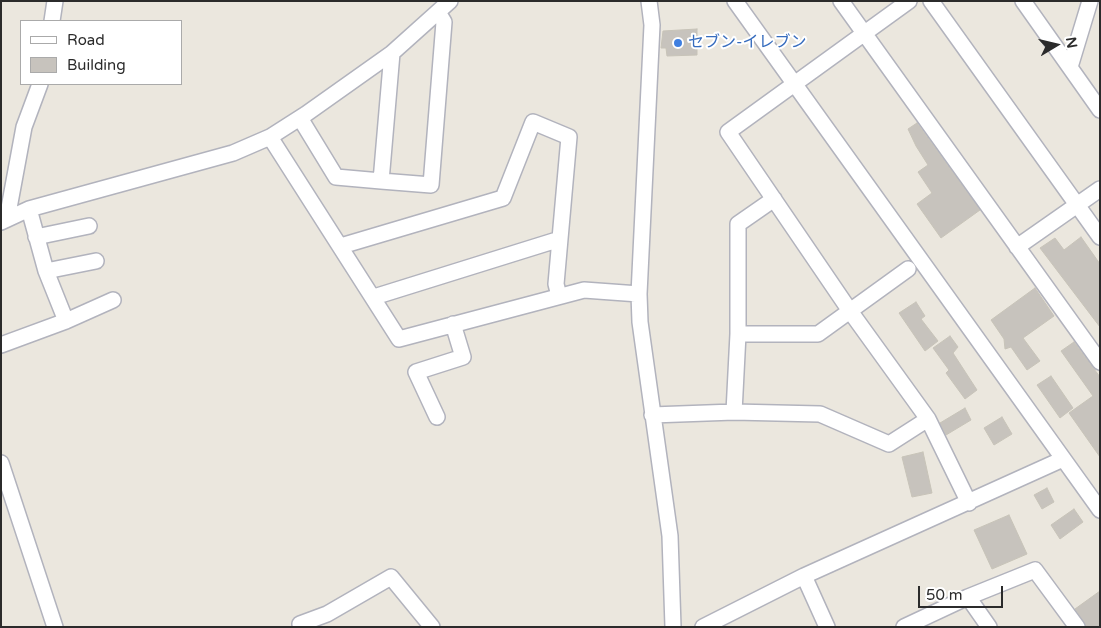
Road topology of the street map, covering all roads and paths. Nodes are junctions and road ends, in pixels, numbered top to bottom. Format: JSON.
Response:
{"nodes":[{"id":1,"x":55,"y":1,"type":"edge"},
{"id":2,"x":450,"y":1,"type":"edge"},
{"id":3,"x":649,"y":1,"type":"edge"},
{"id":4,"x":735,"y":1,"type":"edge"},
{"id":5,"x":840,"y":1,"type":"edge"},
{"id":6,"x":908,"y":1,"type":"edge"},
{"id":7,"x":931,"y":1,"type":"edge"},
{"id":8,"x":1023,"y":1,"type":"edge"},
{"id":9,"x":1090,"y":1,"type":"edge"},
{"id":10,"x":438,"y":12,"type":"junction"},
{"id":11,"x":52,"y":20,"type":"edge"},
{"id":12,"x":862,"y":33,"type":"junction"},
{"id":13,"x":392,"y":53,"type":"junction"},
{"id":14,"x":1070,"y":67,"type":"junction"},
{"id":15,"x":796,"y":84,"type":"junction"},
{"id":16,"x":40,"y":85,"type":"edge"},
{"id":17,"x":1100,"y":110,"type":"edge"},
{"id":18,"x":300,"y":118,"type":"junction"},
{"id":19,"x":270,"y":137,"type":"junction"},
{"id":20,"x":381,"y":181,"type":"junction"},
{"id":21,"x":1100,"y":189,"type":"edge"},
{"id":22,"x":774,"y":199,"type":"junction"},
{"id":23,"x":1077,"y":206,"type":"junction"},
{"id":24,"x":29,"y":209,"type":"junction"},
{"id":25,"x":4,"y":221,"type":"edge"},
{"id":26,"x":88,"y":226,"type":"dead end"},
{"id":27,"x":36,"y":237,"type":"junction"},
{"id":28,"x":1100,"y":237,"type":"edge"},
{"id":29,"x":560,"y":239,"type":"junction"},
{"id":30,"x":341,"y":246,"type":"junction"},
{"id":31,"x":1017,"y":247,"type":"junction"},
{"id":32,"x":96,"y":261,"type":"dead end"},
{"id":33,"x":908,"y":269,"type":"dead end"},
{"id":34,"x":46,"y":271,"type":"junction"},
{"id":35,"x":639,"y":294,"type":"junction"},
{"id":36,"x":559,"y":296,"type":"junction"},
{"id":37,"x":374,"y":297,"type":"junction"},
{"id":38,"x":113,"y":300,"type":"dead end"},
{"id":39,"x":850,"y":311,"type":"junction"},
{"id":40,"x":66,"y":321,"type":"junction"},
{"id":41,"x":453,"y":324,"type":"junction"},
{"id":42,"x":738,"y":334,"type":"junction"},
{"id":43,"x":1,"y":345,"type":"edge"},
{"id":44,"x":1100,"y":362,"type":"edge"},
{"id":45,"x":734,"y":412,"type":"junction"},
{"id":46,"x":652,"y":415,"type":"junction"},
{"id":47,"x":437,"y":417,"type":"dead end"},
{"id":48,"x":928,"y":419,"type":"junction"},
{"id":49,"x":1063,"y":458,"type":"junction"},
{"id":50,"x":1,"y":462,"type":"edge"},
{"id":51,"x":969,"y":503,"type":"junction"},
{"id":52,"x":1100,"y":510,"type":"edge"},
{"id":53,"x":804,"y":576,"type":"junction"},
{"id":54,"x":968,"y":597,"type":"junction"},
{"id":55,"x":55,"y":627,"type":"edge"},
{"id":56,"x":300,"y":627,"type":"edge"},
{"id":57,"x":432,"y":627,"type":"edge"},
{"id":58,"x":673,"y":627,"type":"edge"},
{"id":59,"x":703,"y":627,"type":"edge"},
{"id":60,"x":827,"y":627,"type":"edge"},
{"id":61,"x":904,"y":627,"type":"edge"},
{"id":62,"x":989,"y":627,"type":"edge"},
{"id":63,"x":1077,"y":627,"type":"edge"}],
"edges":[{"from":1,"to":11,"type":"street"},
{"from":2,"to":10,"type":"street"},
{"from":3,"to":35,"type":"street"},
{"from":4,"to":15,"type":"street"},
{"from":5,"to":12,"type":"street"},
{"from":6,"to":12,"type":"street"},
{"from":7,"to":23,"type":"street"},
{"from":8,"to":14,"type":"street"},
{"from":9,"to":14,"type":"street"},
{"from":10,"to":13,"type":"street"},
{"from":10,"to":20,"type":"street"},
{"from":12,"to":15,"type":"street"},
{"from":12,"to":31,"type":"street"},
{"from":13,"to":18,"type":"street"},
{"from":13,"to":20,"type":"street"},
{"from":14,"to":17,"type":"street"},
{"from":15,"to":22,"type":"street"},
{"from":15,"to":49,"type":"street"},
{"from":16,"to":25,"type":"street"},
{"from":18,"to":19,"type":"street"},
{"from":18,"to":20,"type":"street"},
{"from":19,"to":24,"type":"street"},
{"from":19,"to":30,"type":"street"},
{"from":21,"to":23,"type":"street"},
{"from":22,"to":39,"type":"street"},
{"from":22,"to":42,"type":"street"},
{"from":23,"to":28,"type":"street"},
{"from":23,"to":31,"type":"street"},
{"from":24,"to":25,"type":"street"},
{"from":24,"to":27,"type":"street"},
{"from":26,"to":27,"type":"street"},
{"from":27,"to":34,"type":"street"},
{"from":29,"to":30,"type":"street"},
{"from":29,"to":36,"type":"street"},
{"from":29,"to":37,"type":"street"},
{"from":30,"to":37,"type":"street"},
{"from":31,"to":44,"type":"street"},
{"from":32,"to":34,"type":"street"},
{"from":33,"to":39,"type":"street"},
{"from":34,"to":40,"type":"street"},
{"from":35,"to":36,"type":"street"},
{"from":35,"to":46,"type":"street"},
{"from":36,"to":41,"type":"street"},
{"from":37,"to":41,"type":"street"},
{"from":38,"to":40,"type":"street"},
{"from":39,"to":42,"type":"street"},
{"from":39,"to":48,"type":"street"},
{"from":40,"to":43,"type":"street"},
{"from":41,"to":47,"type":"street"},
{"from":42,"to":45,"type":"street"},
{"from":45,"to":46,"type":"street"},
{"from":45,"to":48,"type":"street"},
{"from":46,"to":58,"type":"street"},
{"from":48,"to":51,"type":"street"},
{"from":49,"to":51,"type":"street"},
{"from":49,"to":52,"type":"street"},
{"from":50,"to":55,"type":"street"},
{"from":51,"to":53,"type":"street"},
{"from":53,"to":59,"type":"street"},
{"from":53,"to":60,"type":"street"},
{"from":54,"to":61,"type":"street"},
{"from":54,"to":62,"type":"street"},
{"from":54,"to":63,"type":"street"},
{"from":56,"to":57,"type":"street"}]}
